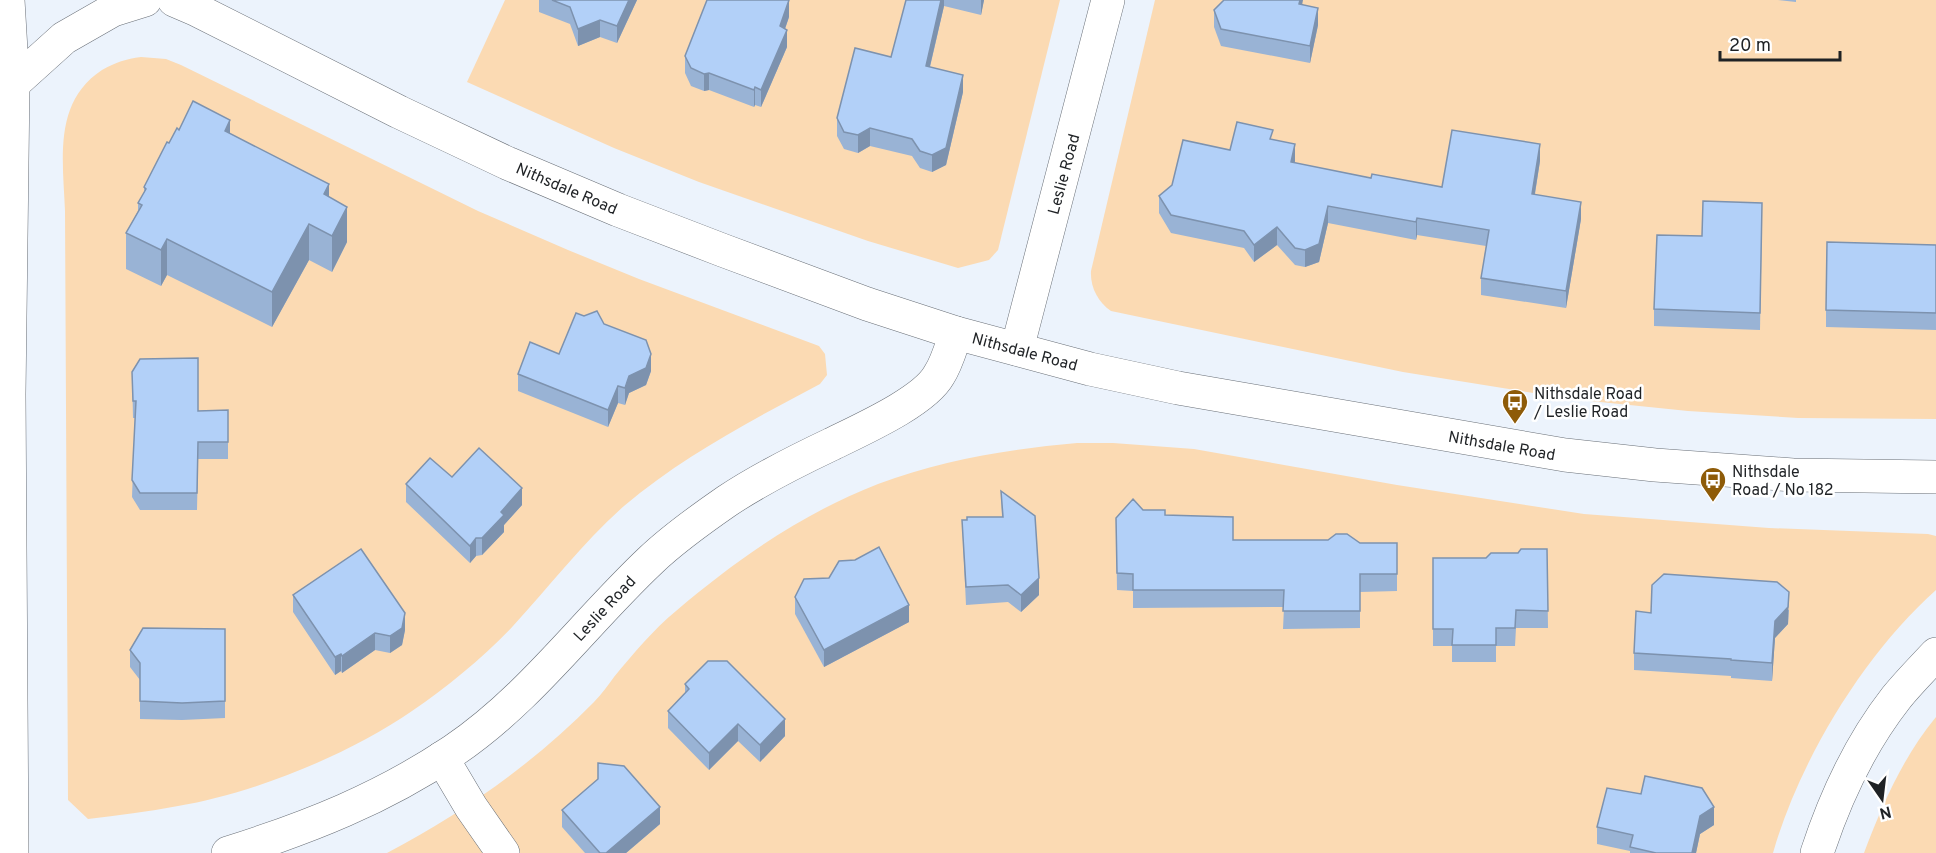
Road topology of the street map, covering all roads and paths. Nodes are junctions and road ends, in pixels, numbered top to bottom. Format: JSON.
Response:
{"nodes":[{"id":1,"x":8,"y":0,"type":"edge"},
{"id":2,"x":145,"y":0,"type":"edge"},
{"id":3,"x":174,"y":0,"type":"edge"},
{"id":4,"x":1108,"y":0,"type":"edge"},
{"id":5,"x":13,"y":84,"type":"junction"},
{"id":6,"x":956,"y":333,"type":"junction"},
{"id":7,"x":1017,"y":349,"type":"junction"},
{"id":8,"x":5,"y":394,"type":"edge"},
{"id":9,"x":1936,"y":477,"type":"edge"},
{"id":10,"x":1936,"y":654,"type":"edge"},
{"id":11,"x":442,"y":758,"type":"junction"},
{"id":12,"x":12,"y":853,"type":"edge"},
{"id":13,"x":228,"y":853,"type":"edge"},
{"id":14,"x":503,"y":853,"type":"edge"},
{"id":15,"x":1817,"y":853,"type":"edge"}],
"edges":[{"from":1,"to":5,"type":"street"},
{"from":2,"to":5,"type":"street"},
{"from":3,"to":6,"type":"street","name":"Nithsdale Road"},
{"from":4,"to":7,"type":"street","name":"Leslie Road"},
{"from":5,"to":8,"type":"street"},
{"from":6,"to":7,"type":"street","name":"Nithsdale Road"},
{"from":6,"to":11,"type":"street","name":"Leslie Road"},
{"from":7,"to":9,"type":"street","name":"Nithsdale Road"},
{"from":8,"to":12,"type":"street"},
{"from":10,"to":15,"type":"street"},
{"from":11,"to":13,"type":"street","name":"Leslie Road"},
{"from":11,"to":14,"type":"street"}]}
